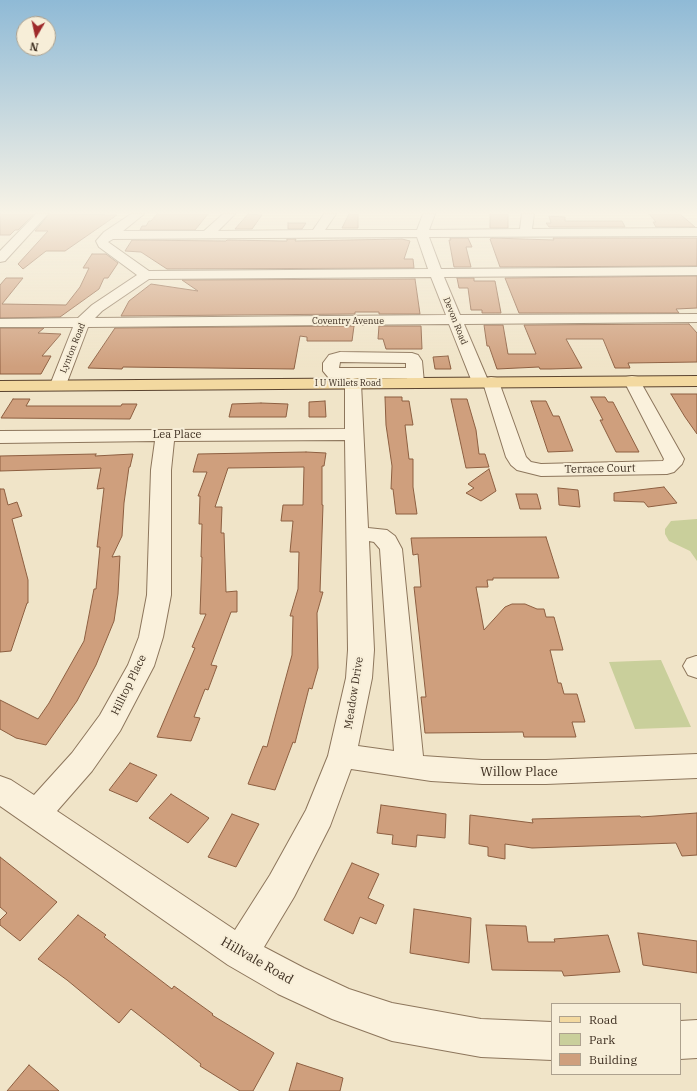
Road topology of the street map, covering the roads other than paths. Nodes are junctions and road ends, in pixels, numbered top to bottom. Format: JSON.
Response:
{"nodes":[{"id":1,"x":132,"y":265,"type":"edge"},
{"id":2,"x":432,"y":265,"type":"edge"},
{"id":3,"x":697,"y":271,"type":"edge"},
{"id":4,"x":435,"y":273,"type":"junction"},
{"id":5,"x":146,"y":275,"type":"junction"},
{"id":6,"x":697,"y":318,"type":"edge"},
{"id":7,"x":455,"y":320,"type":"junction"},
{"id":8,"x":82,"y":322,"type":"junction"},
{"id":9,"x":0,"y":323,"type":"edge"},
{"id":10,"x":632,"y":381,"type":"junction"},
{"id":11,"x":697,"y":381,"type":"edge"},
{"id":12,"x":486,"y":382,"type":"junction"},
{"id":13,"x":353,"y":383,"type":"junction"},
{"id":14,"x":58,"y":385,"type":"junction"},
{"id":15,"x":0,"y":386,"type":"edge"},
{"id":16,"x":354,"y":434,"type":"junction"},
{"id":17,"x":165,"y":436,"type":"junction"},
{"id":18,"x":0,"y":437,"type":"edge"},
{"id":19,"x":357,"y":534,"type":"junction"},
{"id":20,"x":342,"y":756,"type":"junction"},
{"id":21,"x":410,"y":766,"type":"junction"},
{"id":22,"x":697,"y":766,"type":"edge"},
{"id":23,"x":0,"y":789,"type":"edge"},
{"id":24,"x":36,"y":814,"type":"junction"},
{"id":25,"x":240,"y":953,"type":"junction"},
{"id":26,"x":681,"y":1040,"type":"edge"},
{"id":27,"x":697,"y":1040,"type":"edge"},
{"id":28,"x":551,"y":1041,"type":"edge"}],
"edges":[{"from":1,"to":5,"type":"street"},
{"from":2,"to":4,"type":"street","name":"Devon Road"},
{"from":3,"to":4,"type":"street"},
{"from":4,"to":5,"type":"street"},
{"from":4,"to":7,"type":"street","name":"Devon Road"},
{"from":5,"to":8,"type":"street","name":"Lynton Road"},
{"from":6,"to":7,"type":"street","name":"Coventry Avenue"},
{"from":7,"to":8,"type":"street","name":"Coventry Avenue"},
{"from":7,"to":12,"type":"street","name":"Devon Road"},
{"from":8,"to":9,"type":"street","name":"Coventry Avenue"},
{"from":8,"to":14,"type":"street","name":"Lynton Road"},
{"from":10,"to":11,"type":"main road","name":"I U Willets Road"},
{"from":10,"to":12,"type":"main road","name":"I U Willets Road"},
{"from":10,"to":12,"type":"street","name":"Terrace Court"},
{"from":12,"to":13,"type":"main road","name":"I U Willets Road"},
{"from":13,"to":14,"type":"main road","name":"I U Willets Road"},
{"from":13,"to":16,"type":"street","name":"Meadow Drive"},
{"from":14,"to":15,"type":"main road","name":"I U Willets Road"},
{"from":16,"to":17,"type":"street","name":"Lea Place"},
{"from":16,"to":19,"type":"street","name":"Meadow Drive"},
{"from":17,"to":18,"type":"street","name":"Lea Place"},
{"from":17,"to":24,"type":"street","name":"Hilltop Place"},
{"from":19,"to":20,"type":"street","name":"Meadow Drive"},
{"from":19,"to":21,"type":"street"},
{"from":20,"to":21,"type":"street","name":"Willow Place"},
{"from":20,"to":25,"type":"street","name":"Meadow Drive"},
{"from":21,"to":22,"type":"street","name":"Willow Place"},
{"from":23,"to":24,"type":"street","name":"Hillvale Road"},
{"from":24,"to":25,"type":"street","name":"Hillvale Road"},
{"from":25,"to":28,"type":"street","name":"Hillvale Road"},
{"from":26,"to":27,"type":"street"}]}
